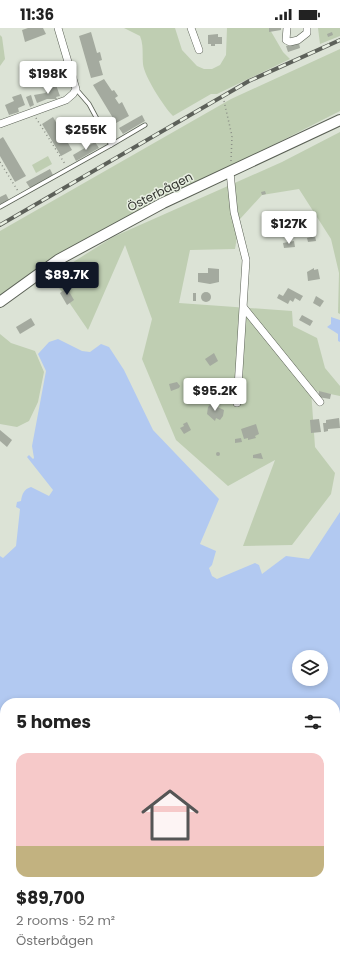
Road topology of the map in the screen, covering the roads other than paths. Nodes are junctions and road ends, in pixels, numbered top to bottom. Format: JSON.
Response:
{"nodes":[{"id":1,"x":58,"y":28,"type":"edge"},
{"id":2,"x":191,"y":28,"type":"edge"},
{"id":3,"x":287,"y":28,"type":"edge"},
{"id":4,"x":307,"y":28,"type":"edge"},
{"id":5,"x":199,"y":50,"type":"dead end"},
{"id":6,"x":76,"y":88,"type":"junction"},
{"id":7,"x":340,"y":120,"type":"edge"},
{"id":8,"x":0,"y":124,"type":"edge"},
{"id":9,"x":145,"y":126,"type":"dead end"},
{"id":10,"x":111,"y":144,"type":"junction"},
{"id":11,"x":230,"y":172,"type":"junction"},
{"id":12,"x":0,"y":207,"type":"edge"},
{"id":13,"x":0,"y":302,"type":"edge"},
{"id":14,"x":244,"y":308,"type":"junction"},
{"id":15,"x":320,"y":402,"type":"dead end"},
{"id":16,"x":237,"y":403,"type":"dead end"}],
"edges":[{"from":1,"to":6,"type":"street"},
{"from":2,"to":5,"type":"street"},
{"from":3,"to":4,"type":"street"},
{"from":6,"to":8,"type":"street"},
{"from":6,"to":10,"type":"lane"},
{"from":7,"to":11,"type":"main road","name":"Österbågen"},
{"from":9,"to":10,"type":"lane"},
{"from":10,"to":12,"type":"lane"},
{"from":11,"to":13,"type":"main road","name":"Österbågen"},
{"from":11,"to":14,"type":"street"},
{"from":14,"to":15,"type":"street"},
{"from":14,"to":16,"type":"street"}]}
